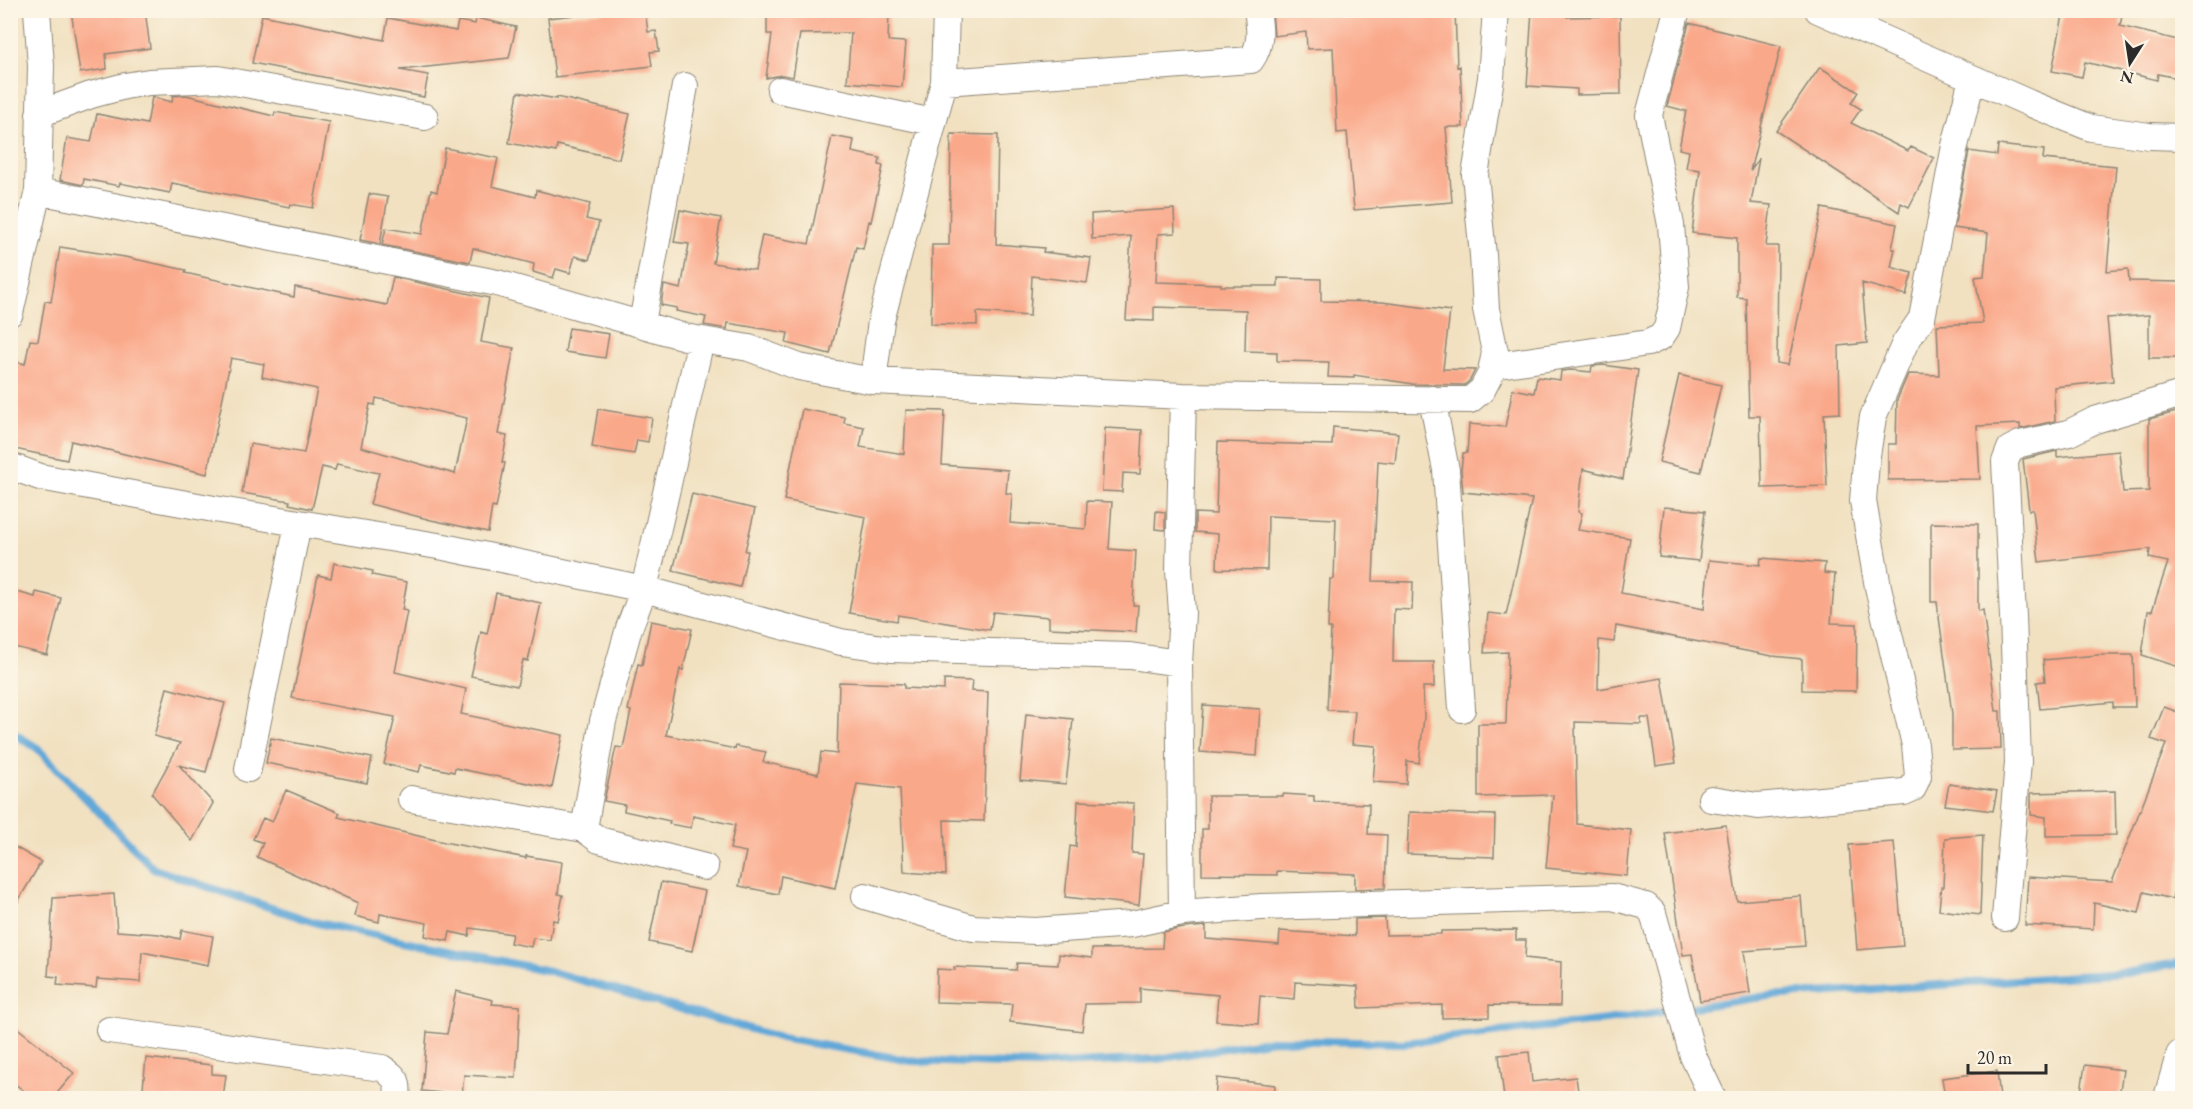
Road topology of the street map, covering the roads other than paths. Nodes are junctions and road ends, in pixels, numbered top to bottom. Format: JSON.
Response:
{"nodes":[{"id":1,"x":37,"y":10,"type":"edge"},
{"id":2,"x":946,"y":10,"type":"edge"},
{"id":3,"x":1257,"y":10,"type":"edge"},
{"id":4,"x":1496,"y":10,"type":"edge"},
{"id":5,"x":1677,"y":10,"type":"edge"},
{"id":6,"x":1818,"y":10,"type":"edge"},
{"id":7,"x":1972,"y":78,"type":"junction"},
{"id":8,"x":944,"y":82,"type":"junction"},
{"id":9,"x":685,"y":86,"type":"dead end"},
{"id":10,"x":780,"y":90,"type":"dead end"},
{"id":11,"x":39,"y":114,"type":"junction"},
{"id":12,"x":425,"y":117,"type":"dead end"},
{"id":13,"x":933,"y":122,"type":"junction"},
{"id":14,"x":2182,"y":137,"type":"edge"},
{"id":15,"x":38,"y":191,"type":"junction"},
{"id":16,"x":10,"y":313,"type":"edge"},
{"id":17,"x":642,"y":323,"type":"junction"},
{"id":18,"x":701,"y":340,"type":"junction"},
{"id":19,"x":1492,"y":366,"type":"junction"},
{"id":20,"x":873,"y":381,"type":"junction"},
{"id":21,"x":2182,"y":394,"type":"edge"},
{"id":22,"x":1183,"y":396,"type":"junction"},
{"id":23,"x":1432,"y":399,"type":"junction"},
{"id":24,"x":10,"y":466,"type":"edge"},
{"id":25,"x":298,"y":524,"type":"junction"},
{"id":26,"x":644,"y":590,"type":"junction"},
{"id":27,"x":1179,"y":663,"type":"junction"},
{"id":28,"x":1462,"y":709,"type":"dead end"},
{"id":29,"x":248,"y":769,"type":"dead end"},
{"id":30,"x":411,"y":799,"type":"dead end"},
{"id":31,"x":1711,"y":799,"type":"dead end"},
{"id":32,"x":584,"y":829,"type":"junction"},
{"id":33,"x":705,"y":867,"type":"dead end"},
{"id":34,"x":865,"y":896,"type":"dead end"},
{"id":35,"x":1182,"y":913,"type":"junction"},
{"id":36,"x":2005,"y":918,"type":"dead end"},
{"id":37,"x":109,"y":1030,"type":"dead end"},
{"id":38,"x":2182,"y":1056,"type":"edge"},
{"id":39,"x":397,"y":1098,"type":"edge"},
{"id":40,"x":1713,"y":1098,"type":"edge"},
{"id":41,"x":2170,"y":1098,"type":"edge"}],
"edges":[{"from":1,"to":11,"type":"street"},
{"from":2,"to":8,"type":"street"},
{"from":3,"to":8,"type":"street"},
{"from":4,"to":19,"type":"street"},
{"from":5,"to":19,"type":"street"},
{"from":6,"to":7,"type":"street"},
{"from":7,"to":14,"type":"street"},
{"from":7,"to":31,"type":"street"},
{"from":8,"to":13,"type":"street"},
{"from":9,"to":17,"type":"street"},
{"from":10,"to":13,"type":"street"},
{"from":11,"to":12,"type":"street"},
{"from":11,"to":15,"type":"street"},
{"from":13,"to":20,"type":"street"},
{"from":15,"to":16,"type":"street"},
{"from":15,"to":17,"type":"street"},
{"from":17,"to":18,"type":"street"},
{"from":18,"to":20,"type":"street"},
{"from":18,"to":26,"type":"street"},
{"from":19,"to":23,"type":"street"},
{"from":20,"to":22,"type":"street"},
{"from":21,"to":36,"type":"street"},
{"from":22,"to":23,"type":"street"},
{"from":22,"to":27,"type":"street"},
{"from":23,"to":28,"type":"street"},
{"from":24,"to":25,"type":"street"},
{"from":25,"to":26,"type":"street"},
{"from":25,"to":29,"type":"street"},
{"from":26,"to":27,"type":"street"},
{"from":26,"to":32,"type":"street"},
{"from":27,"to":35,"type":"street"},
{"from":30,"to":32,"type":"street"},
{"from":32,"to":33,"type":"street"},
{"from":34,"to":35,"type":"street"},
{"from":35,"to":40,"type":"street"},
{"from":37,"to":39,"type":"street"},
{"from":38,"to":41,"type":"street"}]}
